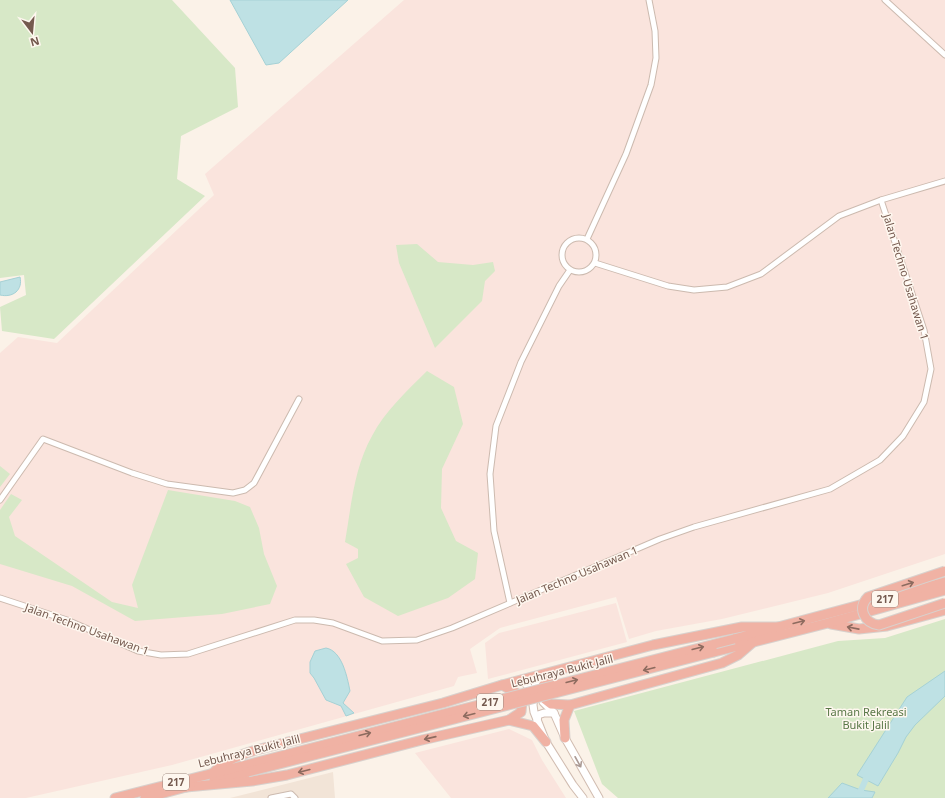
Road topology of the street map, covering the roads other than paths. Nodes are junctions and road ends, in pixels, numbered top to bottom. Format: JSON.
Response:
{"nodes":[{"id":1,"x":649,"y":0,"type":"edge"},
{"id":2,"x":885,"y":0,"type":"edge"},
{"id":3,"x":945,"y":55,"type":"edge"},
{"id":4,"x":945,"y":181,"type":"edge"},
{"id":5,"x":881,"y":200,"type":"junction"},
{"id":6,"x":587,"y":239,"type":"junction"},
{"id":7,"x":595,"y":263,"type":"junction"},
{"id":8,"x":570,"y":270,"type":"junction"},
{"id":9,"x":299,"y":399,"type":"dead end"},
{"id":10,"x":0,"y":500,"type":"edge"},
{"id":11,"x":945,"y":571,"type":"edge"},
{"id":12,"x":945,"y":582,"type":"edge"},
{"id":13,"x":945,"y":590,"type":"edge"},
{"id":14,"x":0,"y":598,"type":"edge"},
{"id":15,"x":945,"y":603,"type":"edge"},
{"id":16,"x":510,"y":604,"type":"junction"},
{"id":17,"x":945,"y":610,"type":"edge"},
{"id":18,"x":828,"y":623,"type":"junction"},
{"id":19,"x":780,"y":627,"type":"junction"},
{"id":20,"x":753,"y":642,"type":"junction"},
{"id":21,"x":554,"y":672,"type":"junction"},
{"id":22,"x":543,"y":675,"type":"junction"},
{"id":23,"x":520,"y":680,"type":"junction"},
{"id":24,"x":502,"y":685,"type":"junction"},
{"id":25,"x":534,"y":694,"type":"junction"},
{"id":26,"x":570,"y":705,"type":"junction"},
{"id":27,"x":554,"y":714,"type":"junction"},
{"id":28,"x":509,"y":720,"type":"junction"},
{"id":29,"x":537,"y":721,"type":"junction"},
{"id":30,"x":565,"y":738,"type":"junction"},
{"id":31,"x":546,"y":742,"type":"junction"},
{"id":32,"x":247,"y":768,"type":"junction"},
{"id":33,"x":213,"y":773,"type":"junction"},
{"id":34,"x":186,"y":787,"type":"junction"},
{"id":35,"x":115,"y":798,"type":"edge"},
{"id":36,"x":145,"y":798,"type":"edge"},
{"id":37,"x":271,"y":798,"type":"edge"},
{"id":38,"x":295,"y":798,"type":"edge"},
{"id":39,"x":583,"y":798,"type":"edge"},
{"id":40,"x":599,"y":798,"type":"edge"}],
"edges":[{"from":1,"to":6,"type":"street"},
{"from":2,"to":3,"type":"street"},
{"from":4,"to":5,"type":"street"},
{"from":5,"to":7,"type":"street"},
{"from":5,"to":16,"type":"street","name":"Jalan Techno Usahawan 1"},
{"from":6,"to":7,"type":"street"},
{"from":6,"to":8,"type":"street"},
{"from":7,"to":8,"type":"street"},
{"from":8,"to":16,"type":"street"},
{"from":9,"to":10,"type":"street"},
{"from":15,"to":11,"type":"highway","one_way":true,"bridge":true},
{"from":19,"to":12,"type":"highway","name":"Lebuhraya Bukit Jalil","number":"217","one_way":true},
{"from":13,"to":18,"type":"highway","name":"Lebuhraya Bukit Jalil","number":"217"},
{"from":14,"to":16,"type":"street","name":"Jalan Techno Usahawan 1"},
{"from":17,"to":18,"type":"highway","one_way":true},
{"from":18,"to":20,"type":"highway","name":"Lebuhraya Bukit Jalil","number":"217"},
{"from":19,"to":21,"type":"highway"},
{"from":32,"to":19,"type":"highway","name":"Lebuhraya Bukit Jalil","number":"217","one_way":true,"bridge":true},
{"from":20,"to":26,"type":"highway"},
{"from":20,"to":32,"type":"highway","name":"Lebuhraya Bukit Jalil","number":"217","one_way":true,"bridge":true},
{"from":21,"to":22,"type":"highway"},
{"from":21,"to":26,"type":"highway"},
{"from":22,"to":23,"type":"highway"},
{"from":22,"to":25,"type":"main road"},
{"from":23,"to":24,"type":"highway"},
{"from":23,"to":25,"type":"main road"},
{"from":24,"to":28,"type":"highway"},
{"from":24,"to":33,"type":"highway"},
{"from":25,"to":27,"type":"main road"},
{"from":25,"to":29,"type":"main road"},
{"from":26,"to":30,"type":"highway"},
{"from":27,"to":29,"type":"main road"},
{"from":27,"to":30,"type":"main road"},
{"from":28,"to":31,"type":"highway"},
{"from":28,"to":34,"type":"highway","one_way":true},
{"from":29,"to":31,"type":"main road"},
{"from":30,"to":40,"type":"main road","one_way":true},
{"from":31,"to":39,"type":"main road"},
{"from":32,"to":33,"type":"highway","name":"Lebuhraya Bukit Jalil","number":"217"},
{"from":32,"to":34,"type":"highway","name":"Lebuhraya Bukit Jalil","number":"217"},
{"from":33,"to":35,"type":"highway","name":"Lebuhraya Bukit Jalil","number":"217"},
{"from":34,"to":36,"type":"highway","name":"Lebuhraya Bukit Jalil","number":"217"},
{"from":37,"to":38,"type":"street"}]}
